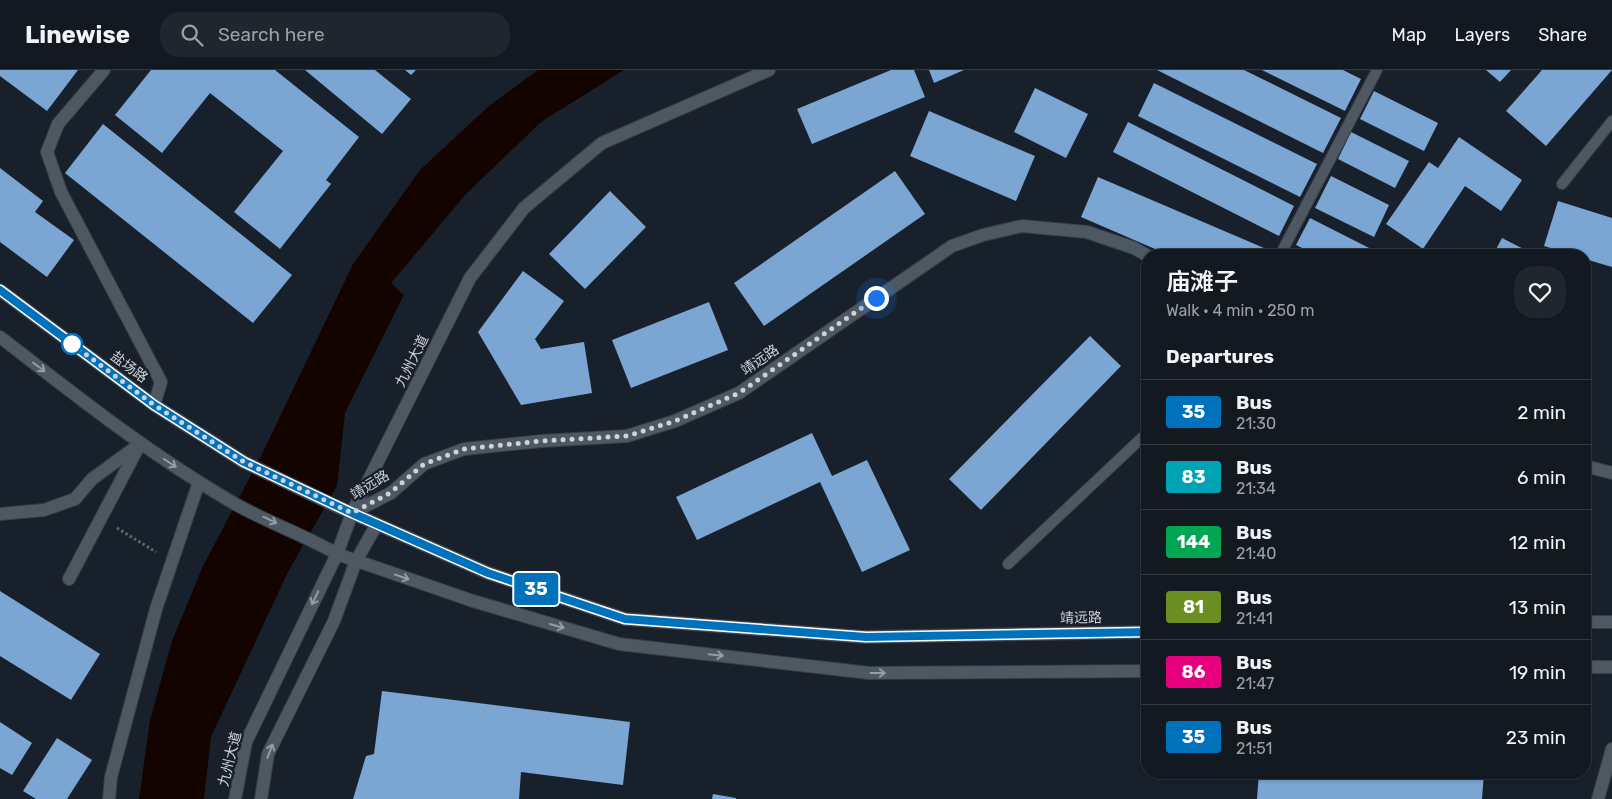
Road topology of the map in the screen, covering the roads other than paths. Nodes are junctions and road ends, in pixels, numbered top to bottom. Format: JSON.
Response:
{"nodes":[{"id":1,"x":104,"y":70,"type":"edge"},
{"id":2,"x":769,"y":70,"type":"edge"},
{"id":3,"x":1377,"y":70,"type":"edge"},
{"id":4,"x":1612,"y":121,"type":"edge"},
{"id":5,"x":1562,"y":184,"type":"dead end"},
{"id":6,"x":1283,"y":249,"type":"edge"},
{"id":7,"x":1141,"y":252,"type":"edge"},
{"id":8,"x":0,"y":290,"type":"edge"},
{"id":9,"x":0,"y":337,"type":"edge"},
{"id":10,"x":154,"y":405,"type":"junction"},
{"id":11,"x":1141,"y":439,"type":"edge"},
{"id":12,"x":140,"y":444,"type":"junction"},
{"id":13,"x":1591,"y":468,"type":"edge"},
{"id":14,"x":1612,"y":473,"type":"edge"},
{"id":15,"x":199,"y":482,"type":"junction"},
{"id":16,"x":352,"y":513,"type":"junction"},
{"id":17,"x":0,"y":514,"type":"edge"},
{"id":18,"x":377,"y":524,"type":"junction"},
{"id":19,"x":337,"y":554,"type":"junction"},
{"id":20,"x":356,"y":561,"type":"junction"},
{"id":21,"x":1008,"y":564,"type":"dead end"},
{"id":22,"x":69,"y":580,"type":"dead end"},
{"id":23,"x":1591,"y":622,"type":"edge"},
{"id":24,"x":1612,"y":622,"type":"edge"},
{"id":25,"x":1141,"y":632,"type":"edge"},
{"id":26,"x":1591,"y":667,"type":"edge"},
{"id":27,"x":1612,"y":667,"type":"edge"},
{"id":28,"x":1141,"y":671,"type":"edge"},
{"id":29,"x":1612,"y":749,"type":"edge"},
{"id":30,"x":109,"y":799,"type":"edge"},
{"id":31,"x":235,"y":799,"type":"edge"},
{"id":32,"x":261,"y":799,"type":"edge"},
{"id":33,"x":1598,"y":799,"type":"edge"}],
"edges":[{"from":1,"to":10,"type":"main road"},
{"from":2,"to":16,"type":"main road","name":"九州大道"},
{"from":3,"to":6,"type":"lane"},
{"from":4,"to":5,"type":"lane"},
{"from":7,"to":16,"type":"main road","name":"靖远路"},
{"from":8,"to":10,"type":"main road","name":"盐场路"},
{"from":9,"to":12,"type":"main road","one_way":true},
{"from":10,"to":16,"type":"main road","name":"盐场路"},
{"from":11,"to":21,"type":"lane"},
{"from":12,"to":15,"type":"main road","one_way":true},
{"from":12,"to":17,"type":"main road"},
{"from":12,"to":22,"type":"main road"},
{"from":13,"to":14,"type":"main road"},
{"from":15,"to":19,"type":"main road","one_way":true},
{"from":15,"to":30,"type":"main road"},
{"from":16,"to":18,"type":"main road","name":"靖远路"},
{"from":16,"to":19,"type":"main road","name":"九州大道"},
{"from":18,"to":20,"type":"main road"},
{"from":18,"to":25,"type":"main road","name":"靖远路"},
{"from":19,"to":20,"type":"main road"},
{"from":19,"to":31,"type":"main road","name":"九州大道","one_way":true},
{"from":20,"to":28,"type":"main road","one_way":true},
{"from":32,"to":20,"type":"main road","one_way":true},
{"from":23,"to":24,"type":"main road"},
{"from":26,"to":27,"type":"main road"},
{"from":29,"to":33,"type":"main road"}]}
